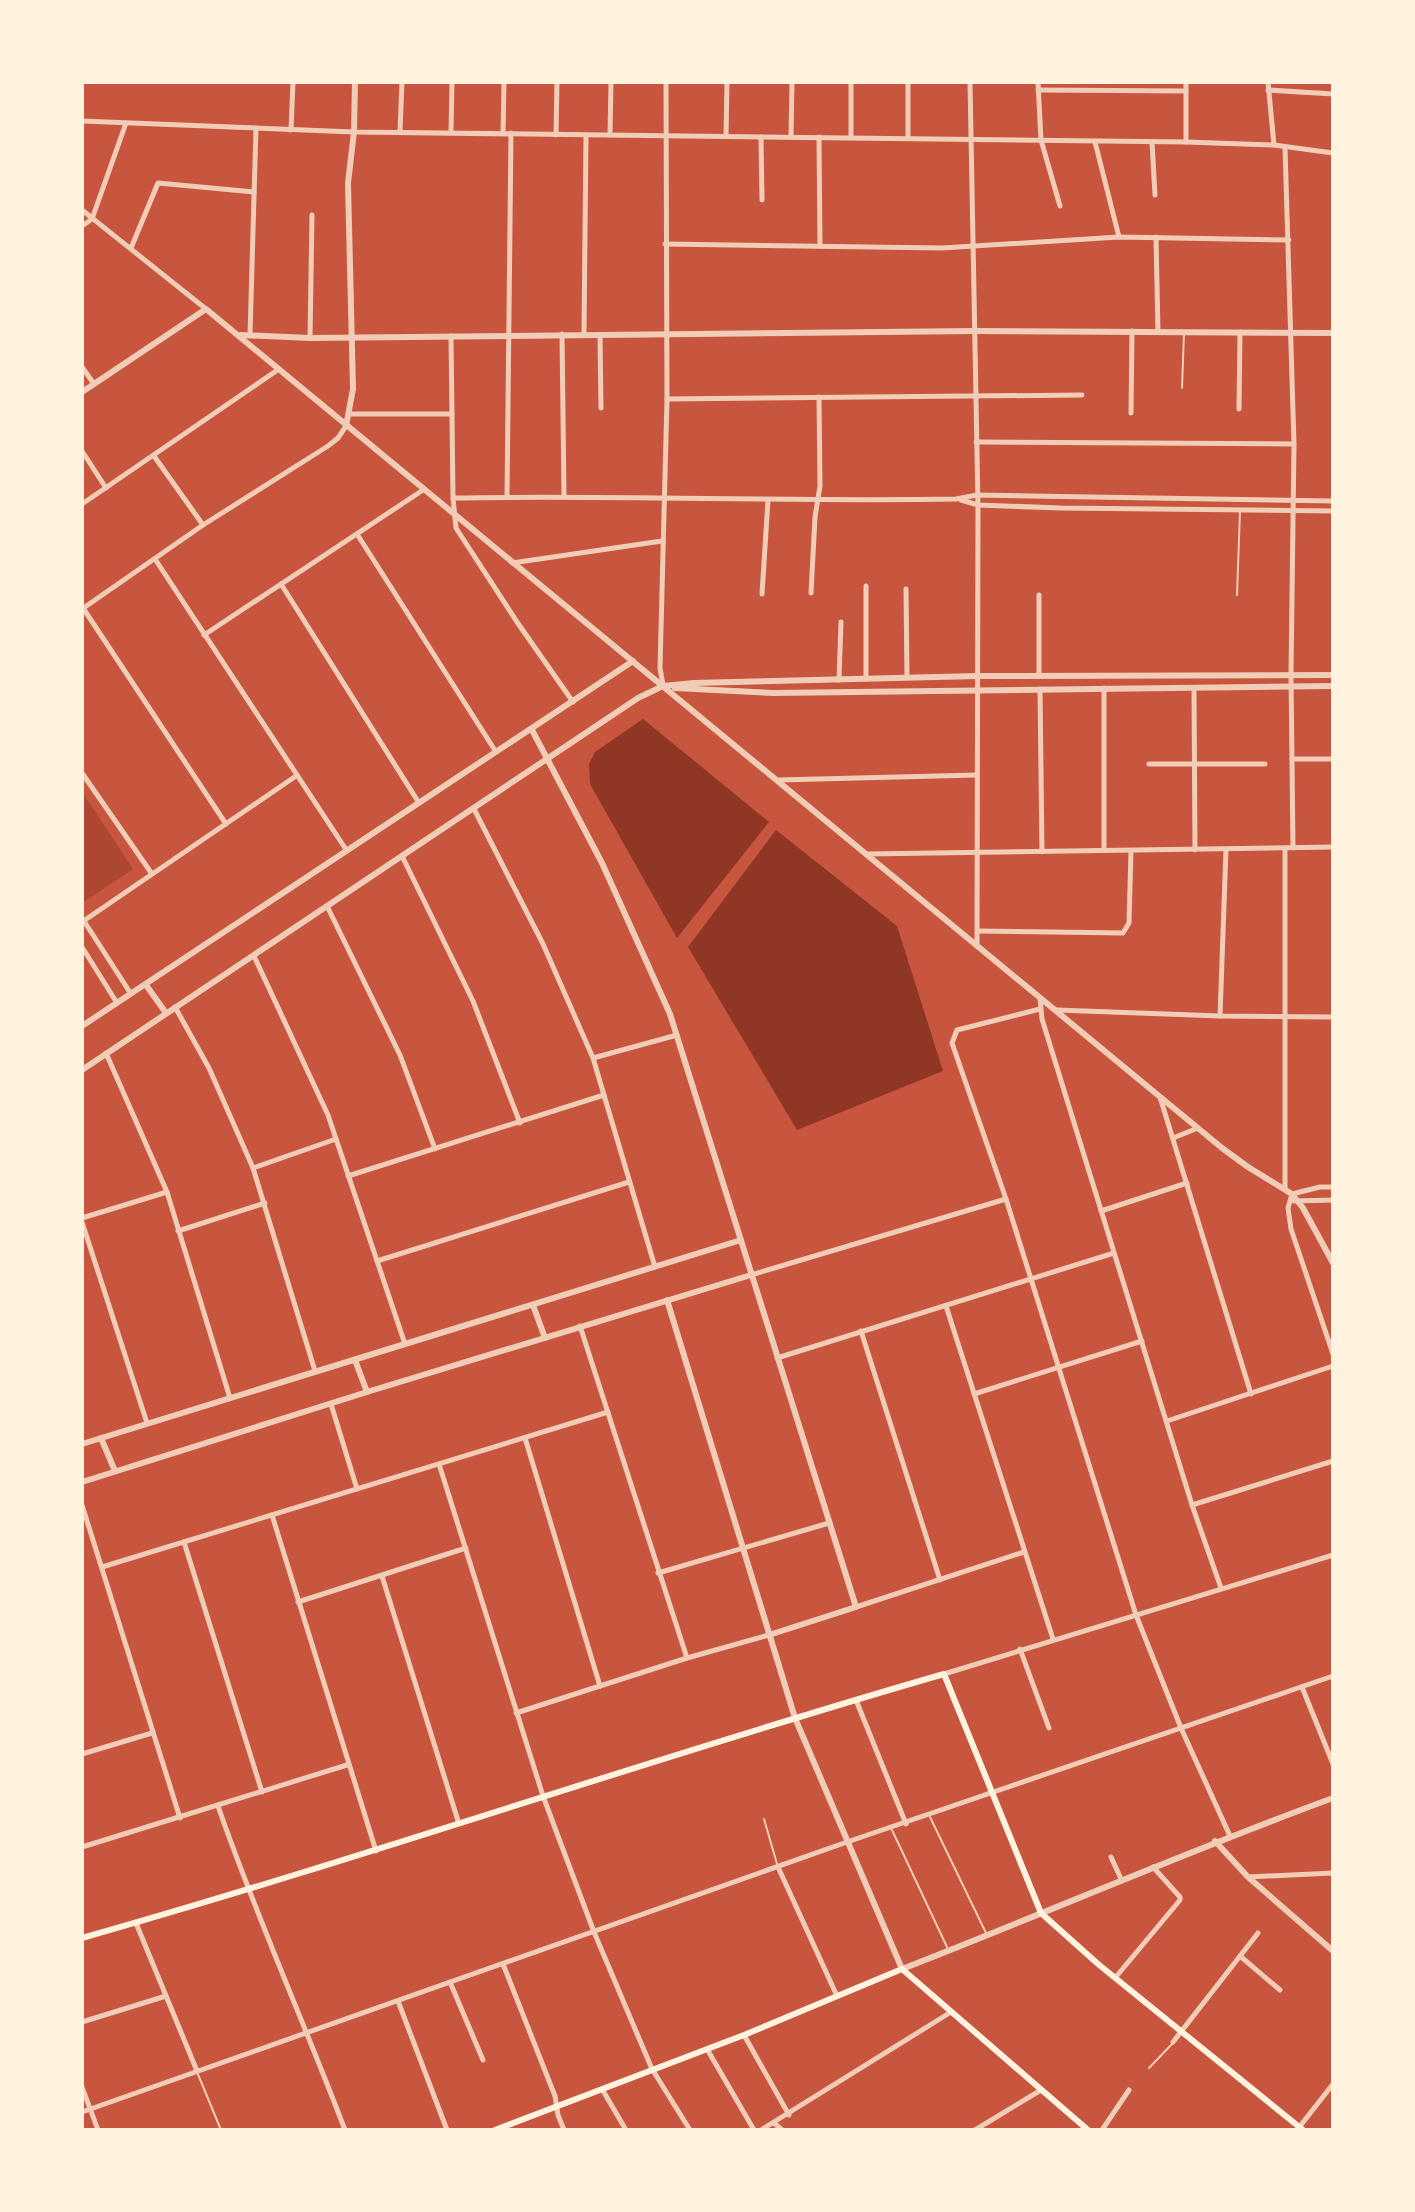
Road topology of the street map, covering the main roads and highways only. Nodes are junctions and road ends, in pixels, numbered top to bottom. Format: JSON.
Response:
{"nodes":[{"id":1,"x":82,"y":1938,"type":"edge"},
{"id":2,"x":1300,"y":2129,"type":"edge"},
{"id":3,"x":495,"y":2130,"type":"edge"},
{"id":4,"x":1088,"y":2130,"type":"edge"}],
"edges":[{"from":1,"to":2,"type":"main road"},
{"from":3,"to":4,"type":"main road"}]}
